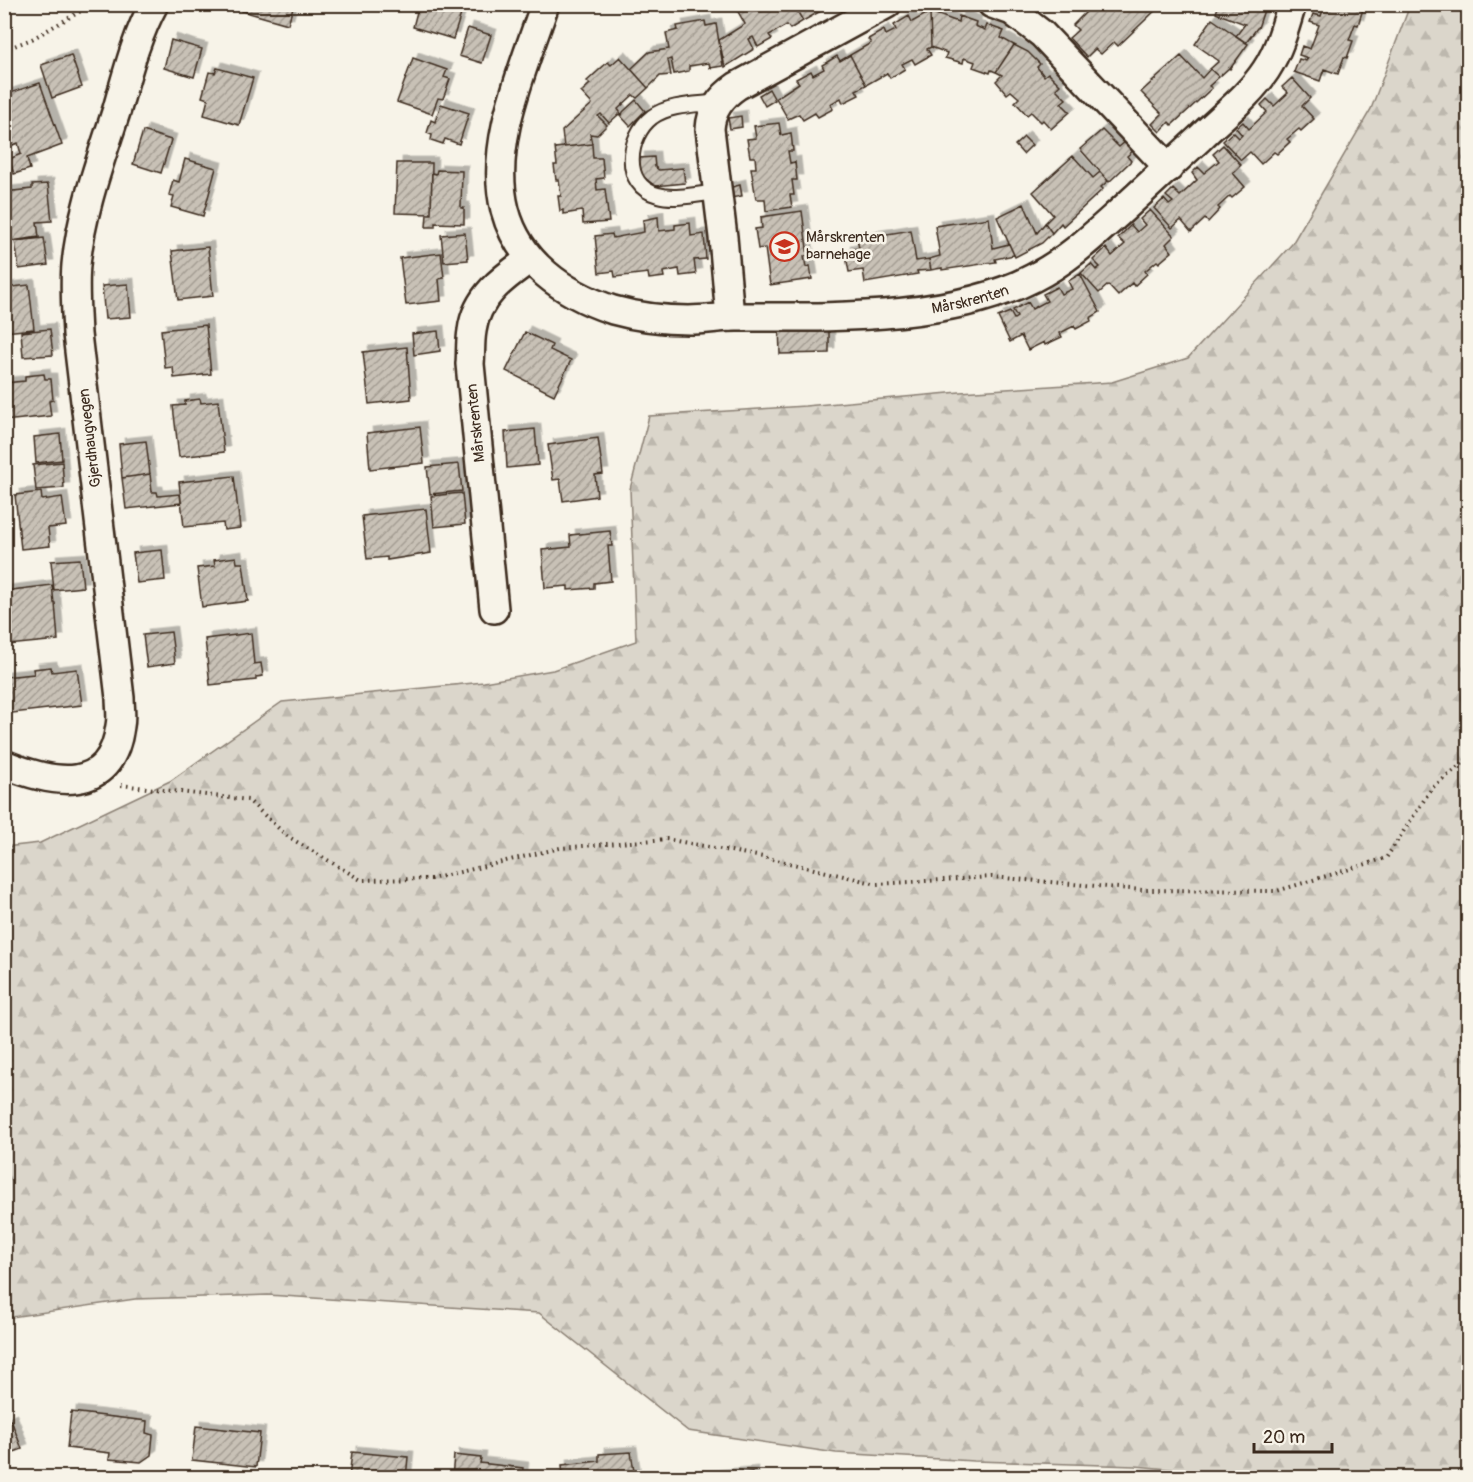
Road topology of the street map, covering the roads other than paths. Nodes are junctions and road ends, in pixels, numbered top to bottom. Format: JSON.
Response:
{"nodes":[{"id":1,"x":545,"y":4,"type":"edge"},
{"id":2,"x":886,"y":4,"type":"edge"},
{"id":3,"x":992,"y":4,"type":"edge"},
{"id":4,"x":1035,"y":4,"type":"edge"},
{"id":5,"x":1292,"y":4,"type":"edge"},
{"id":6,"x":148,"y":7,"type":"edge"},
{"id":7,"x":1042,"y":34,"type":"junction"},
{"id":8,"x":719,"y":102,"type":"junction"},
{"id":9,"x":1169,"y":168,"type":"junction"},
{"id":10,"x":717,"y":192,"type":"junction"},
{"id":11,"x":530,"y":259,"type":"junction"},
{"id":12,"x":730,"y":317,"type":"junction"},
{"id":13,"x":494,"y":609,"type":"dead end"},
{"id":14,"x":4,"y":764,"type":"edge"}],
"edges":[{"from":1,"to":11,"type":"street","name":"Mårskrenten"},
{"from":2,"to":8,"type":"street"},
{"from":3,"to":7,"type":"street"},
{"from":4,"to":7,"type":"street"},
{"from":5,"to":9,"type":"street","name":"Mårskrenten"},
{"from":6,"to":14,"type":"street","name":"Gjerdhaugvegen"},
{"from":7,"to":9,"type":"street"},
{"from":8,"to":10,"type":"street"},
{"from":8,"to":10,"type":"lane"},
{"from":9,"to":12,"type":"street","name":"Mårskrenten"},
{"from":10,"to":12,"type":"street"},
{"from":11,"to":12,"type":"street","name":"Mårskrenten"},
{"from":11,"to":13,"type":"street","name":"Mårskrenten"}]}
